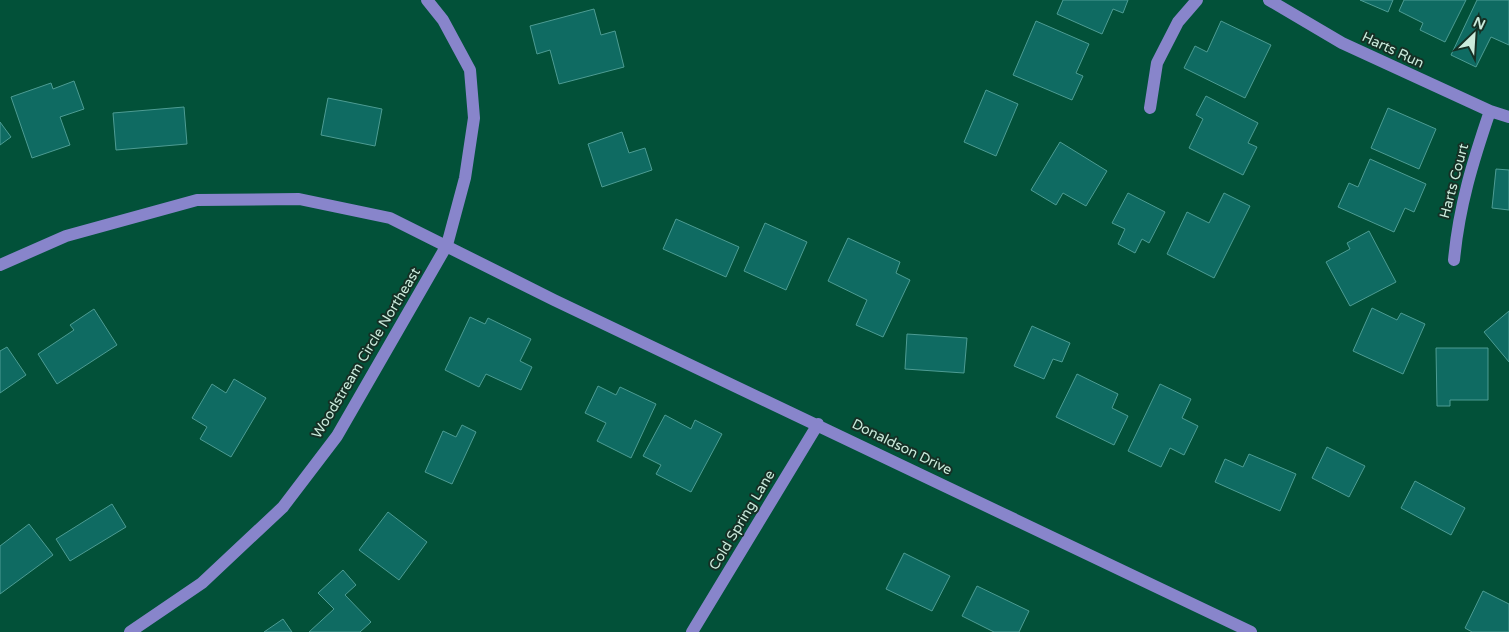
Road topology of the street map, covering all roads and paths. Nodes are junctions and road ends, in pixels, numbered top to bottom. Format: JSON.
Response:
{"nodes":[{"id":1,"x":427,"y":0,"type":"edge"},
{"id":2,"x":1197,"y":0,"type":"edge"},
{"id":3,"x":1269,"y":0,"type":"edge"},
{"id":4,"x":1150,"y":108,"type":"dead end"},
{"id":5,"x":1490,"y":111,"type":"junction"},
{"id":6,"x":1509,"y":117,"type":"edge"},
{"id":7,"x":447,"y":246,"type":"junction"},
{"id":8,"x":1454,"y":260,"type":"dead end"},
{"id":9,"x":0,"y":265,"type":"edge"},
{"id":10,"x":818,"y":424,"type":"junction"},
{"id":11,"x":130,"y":632,"type":"edge"},
{"id":12,"x":692,"y":632,"type":"edge"},
{"id":13,"x":1251,"y":632,"type":"edge"}],
"edges":[{"from":1,"to":7,"type":"street","name":"Woodstream Circle Northeast"},
{"from":2,"to":4,"type":"street"},
{"from":3,"to":5,"type":"street","name":"Harts Run"},
{"from":5,"to":6,"type":"street","name":"Harts Run"},
{"from":5,"to":8,"type":"street","name":"Harts Court"},
{"from":7,"to":9,"type":"street","name":"Donaldson Drive"},
{"from":7,"to":10,"type":"street","name":"Donaldson Drive"},
{"from":7,"to":11,"type":"street","name":"Woodstream Circle Northeast"},
{"from":10,"to":12,"type":"street","name":"Cold Spring Lane"},
{"from":10,"to":13,"type":"street","name":"Donaldson Drive"}]}
